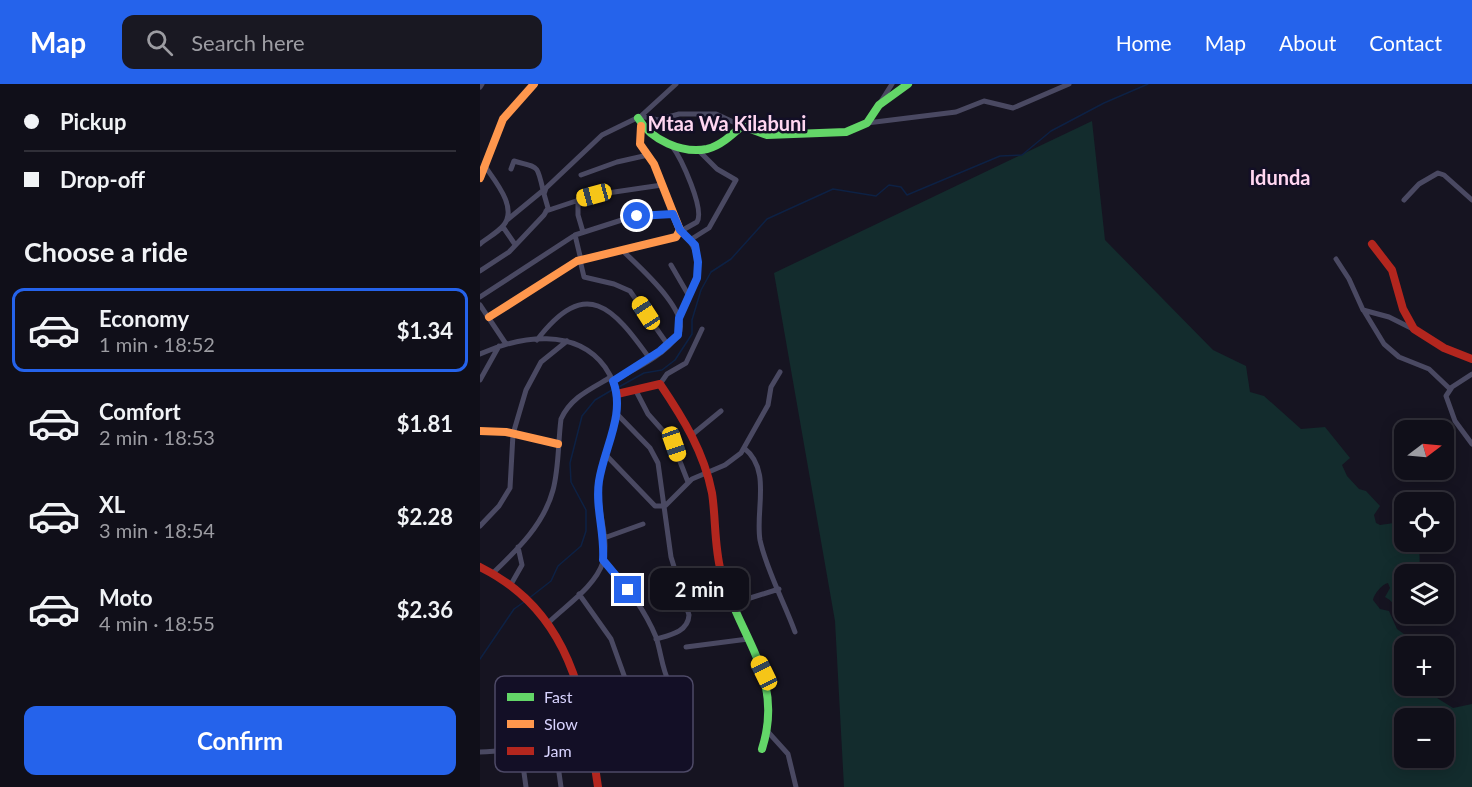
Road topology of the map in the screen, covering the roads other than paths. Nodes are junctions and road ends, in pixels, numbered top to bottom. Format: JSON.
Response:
{"nodes":[{"id":1,"x":534,"y":84,"type":"edge"},
{"id":2,"x":676,"y":84,"type":"edge"},
{"id":3,"x":908,"y":84,"type":"edge"},
{"id":4,"x":1070,"y":84,"type":"edge"},
{"id":5,"x":889,"y":86,"type":"edge"},
{"id":6,"x":879,"y":105,"type":"junction"},
{"id":7,"x":640,"y":120,"type":"junction"},
{"id":8,"x":867,"y":123,"type":"junction"},
{"id":9,"x":742,"y":126,"type":"junction"},
{"id":10,"x":671,"y":145,"type":"junction"},
{"id":11,"x":698,"y":150,"type":"junction"},
{"id":12,"x":648,"y":155,"type":"junction"},
{"id":13,"x":484,"y":165,"type":"junction"},
{"id":14,"x":511,"y":169,"type":"dead end"},
{"id":15,"x":581,"y":175,"type":"dead end"},
{"id":16,"x":480,"y":178,"type":"edge"},
{"id":17,"x":662,"y":185,"type":"junction"},
{"id":18,"x":545,"y":189,"type":"junction"},
{"id":19,"x":578,"y":199,"type":"junction"},
{"id":20,"x":1404,"y":200,"type":"dead end"},
{"id":21,"x":1472,"y":200,"type":"edge"},
{"id":22,"x":546,"y":211,"type":"junction"},
{"id":23,"x":673,"y":214,"type":"junction"},
{"id":24,"x":504,"y":224,"type":"junction"},
{"id":25,"x":680,"y":230,"type":"junction"},
{"id":26,"x":583,"y":232,"type":"junction"},
{"id":27,"x":574,"y":235,"type":"junction"},
{"id":28,"x":690,"y":240,"type":"junction"},
{"id":29,"x":514,"y":243,"type":"junction"},
{"id":30,"x":480,"y":244,"type":"edge"},
{"id":31,"x":1372,"y":244,"type":"dead end"},
{"id":32,"x":622,"y":250,"type":"junction"},
{"id":33,"x":1336,"y":259,"type":"dead end"},
{"id":34,"x":580,"y":260,"type":"junction"},
{"id":35,"x":671,"y":265,"type":"dead end"},
{"id":36,"x":480,"y":271,"type":"edge"},
{"id":37,"x":689,"y":296,"type":"junction"},
{"id":38,"x":480,"y":297,"type":"edge"},
{"id":39,"x":480,"y":305,"type":"edge"},
{"id":40,"x":1364,"y":311,"type":"junction"},
{"id":41,"x":489,"y":317,"type":"junction"},
{"id":42,"x":679,"y":318,"type":"junction"},
{"id":43,"x":702,"y":328,"type":"dead end"},
{"id":44,"x":1414,"y":329,"type":"junction"},
{"id":45,"x":537,"y":340,"type":"junction"},
{"id":46,"x":567,"y":340,"type":"junction"},
{"id":47,"x":506,"y":344,"type":"junction"},
{"id":48,"x":668,"y":345,"type":"junction"},
{"id":49,"x":499,"y":346,"type":"junction"},
{"id":50,"x":480,"y":354,"type":"edge"},
{"id":51,"x":650,"y":359,"type":"junction"},
{"id":52,"x":1472,"y":359,"type":"edge"},
{"id":53,"x":780,"y":372,"type":"dead end"},
{"id":54,"x":1472,"y":374,"type":"edge"},
{"id":55,"x":480,"y":380,"type":"edge"},
{"id":56,"x":613,"y":381,"type":"junction"},
{"id":57,"x":660,"y":384,"type":"junction"},
{"id":58,"x":635,"y":389,"type":"junction"},
{"id":59,"x":1450,"y":389,"type":"junction"},
{"id":60,"x":617,"y":394,"type":"junction"},
{"id":61,"x":721,"y":411,"type":"dead end"},
{"id":62,"x":616,"y":414,"type":"junction"},
{"id":63,"x":480,"y":431,"type":"edge"},
{"id":64,"x":513,"y":434,"type":"junction"},
{"id":65,"x":693,"y":434,"type":"junction"},
{"id":66,"x":558,"y":444,"type":"junction"},
{"id":67,"x":1472,"y":444,"type":"edge"},
{"id":68,"x":744,"y":448,"type":"junction"},
{"id":69,"x":605,"y":454,"type":"junction"},
{"id":70,"x":707,"y":473,"type":"junction"},
{"id":71,"x":688,"y":482,"type":"junction"},
{"id":72,"x":665,"y":506,"type":"junction"},
{"id":73,"x":643,"y":524,"type":"dead end"},
{"id":74,"x":480,"y":526,"type":"edge"},
{"id":75,"x":604,"y":538,"type":"junction"},
{"id":76,"x":518,"y":547,"type":"junction"},
{"id":77,"x":603,"y":560,"type":"junction"},
{"id":78,"x":480,"y":567,"type":"edge"},
{"id":79,"x":493,"y":573,"type":"junction"},
{"id":80,"x":510,"y":586,"type":"junction"},
{"id":81,"x":779,"y":589,"type":"junction"},
{"id":82,"x":579,"y":594,"type":"junction"},
{"id":83,"x":747,"y":599,"type":"dead end"},
{"id":84,"x":548,"y":623,"type":"junction"},
{"id":85,"x":795,"y":632,"type":"dead end"},
{"id":86,"x":656,"y":639,"type":"junction"},
{"id":87,"x":748,"y":639,"type":"junction"},
{"id":88,"x":686,"y":647,"type":"dead end"},
{"id":89,"x":578,"y":676,"type":"edge"},
{"id":90,"x":624,"y":676,"type":"edge"},
{"id":91,"x":667,"y":676,"type":"edge"},
{"id":92,"x":769,"y":733,"type":"junction"},
{"id":93,"x":762,"y":749,"type":"dead end"},
{"id":94,"x":480,"y":752,"type":"edge"},
{"id":95,"x":495,"y":752,"type":"edge"},
{"id":96,"x":524,"y":772,"type":"edge"},
{"id":97,"x":559,"y":772,"type":"edge"},
{"id":98,"x":596,"y":772,"type":"edge"},
{"id":99,"x":526,"y":787,"type":"edge"},
{"id":100,"x":561,"y":787,"type":"edge"},
{"id":101,"x":598,"y":787,"type":"edge"},
{"id":102,"x":796,"y":787,"type":"edge"}],
"edges":[{"from":1,"to":13,"type":"street"},
{"from":2,"to":7,"type":"street"},
{"from":3,"to":6,"type":"street"},
{"from":4,"to":8,"type":"street"},
{"from":5,"to":6,"type":"street"},
{"from":6,"to":8,"type":"street"},
{"from":7,"to":9,"type":"street"},
{"from":7,"to":10,"type":"street"},
{"from":7,"to":12,"type":"street"},
{"from":7,"to":18,"type":"street"},
{"from":8,"to":9,"type":"street"},
{"from":9,"to":11,"type":"street"},
{"from":10,"to":11,"type":"street"},
{"from":10,"to":25,"type":"street"},
{"from":11,"to":28,"type":"street"},
{"from":12,"to":15,"type":"street"},
{"from":12,"to":17,"type":"street"},
{"from":13,"to":16,"type":"street"},
{"from":13,"to":24,"type":"street"},
{"from":14,"to":18,"type":"street"},
{"from":17,"to":19,"type":"street"},
{"from":17,"to":23,"type":"street"},
{"from":18,"to":22,"type":"street"},
{"from":18,"to":24,"type":"street"},
{"from":19,"to":22,"type":"street"},
{"from":19,"to":26,"type":"street"},
{"from":20,"to":21,"type":"street"},
{"from":22,"to":29,"type":"street"},
{"from":23,"to":25,"type":"street"},
{"from":23,"to":26,"type":"street"},
{"from":24,"to":29,"type":"street"},
{"from":24,"to":30,"type":"street"},
{"from":25,"to":28,"type":"street"},
{"from":25,"to":32,"type":"street"},
{"from":26,"to":27,"type":"street"},
{"from":27,"to":34,"type":"street"},
{"from":27,"to":38,"type":"street"},
{"from":28,"to":37,"type":"street"},
{"from":29,"to":36,"type":"street"},
{"from":31,"to":44,"type":"street"},
{"from":32,"to":34,"type":"street"},
{"from":32,"to":42,"type":"street"},
{"from":33,"to":40,"type":"street"},
{"from":34,"to":41,"type":"street"},
{"from":34,"to":48,"type":"street"},
{"from":35,"to":37,"type":"street"},
{"from":37,"to":42,"type":"street"},
{"from":39,"to":41,"type":"street"},
{"from":40,"to":44,"type":"street"},
{"from":40,"to":59,"type":"street"},
{"from":41,"to":47,"type":"street"},
{"from":42,"to":48,"type":"street"},
{"from":43,"to":57,"type":"street"},
{"from":44,"to":52,"type":"street"},
{"from":45,"to":46,"type":"street"},
{"from":45,"to":47,"type":"street"},
{"from":45,"to":51,"type":"street"},
{"from":46,"to":56,"type":"street"},
{"from":46,"to":64,"type":"street"},
{"from":47,"to":49,"type":"street"},
{"from":48,"to":51,"type":"street"},
{"from":49,"to":50,"type":"street"},
{"from":49,"to":55,"type":"street"},
{"from":51,"to":56,"type":"street"},
{"from":53,"to":68,"type":"street"},
{"from":54,"to":59,"type":"street"},
{"from":56,"to":60,"type":"street"},
{"from":56,"to":66,"type":"street"},
{"from":57,"to":58,"type":"street"},
{"from":57,"to":65,"type":"street"},
{"from":58,"to":60,"type":"street"},
{"from":58,"to":71,"type":"street"},
{"from":59,"to":67,"type":"street"},
{"from":60,"to":62,"type":"street"},
{"from":61,"to":65,"type":"street"},
{"from":62,"to":69,"type":"street"},
{"from":62,"to":72,"type":"street"},
{"from":63,"to":64,"type":"street"},
{"from":64,"to":66,"type":"street"},
{"from":64,"to":74,"type":"street"},
{"from":65,"to":70,"type":"street"},
{"from":66,"to":76,"type":"street"},
{"from":68,"to":70,"type":"street"},
{"from":68,"to":81,"type":"street"},
{"from":69,"to":72,"type":"street"},
{"from":69,"to":75,"type":"street"},
{"from":70,"to":71,"type":"street"},
{"from":70,"to":87,"type":"street"},
{"from":71,"to":72,"type":"street"},
{"from":72,"to":86,"type":"street"},
{"from":73,"to":75,"type":"street"},
{"from":75,"to":77,"type":"street"},
{"from":76,"to":79,"type":"street"},
{"from":76,"to":80,"type":"street"},
{"from":77,"to":82,"type":"street"},
{"from":77,"to":86,"type":"street"},
{"from":78,"to":79,"type":"street"},
{"from":79,"to":80,"type":"street"},
{"from":80,"to":84,"type":"street"},
{"from":81,"to":83,"type":"street"},
{"from":81,"to":85,"type":"street"},
{"from":82,"to":84,"type":"street"},
{"from":82,"to":90,"type":"street"},
{"from":84,"to":89,"type":"street"},
{"from":86,"to":91,"type":"street"},
{"from":87,"to":88,"type":"street"},
{"from":87,"to":92,"type":"street"},
{"from":92,"to":93,"type":"street"},
{"from":92,"to":102,"type":"street"},
{"from":94,"to":95,"type":"street"},
{"from":96,"to":99,"type":"street"},
{"from":97,"to":100,"type":"street"},
{"from":98,"to":101,"type":"street"}]}
